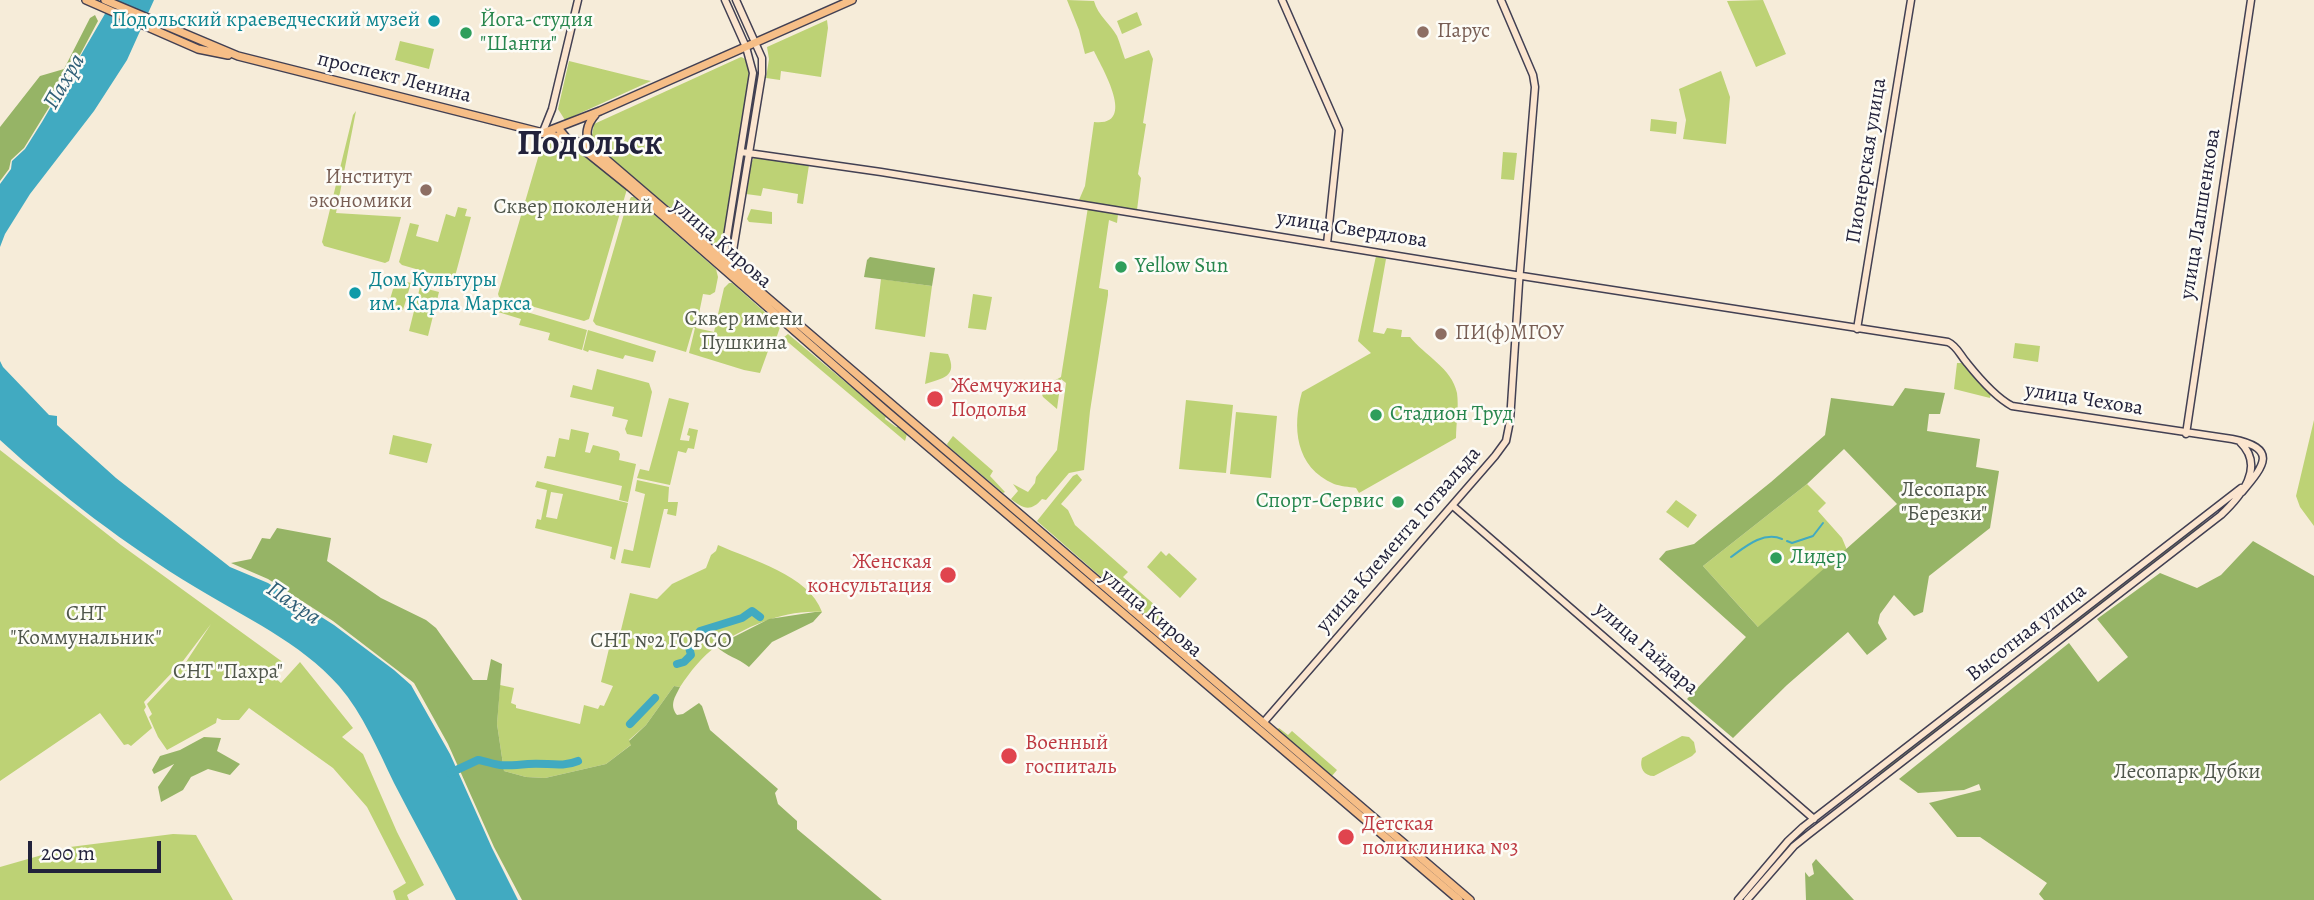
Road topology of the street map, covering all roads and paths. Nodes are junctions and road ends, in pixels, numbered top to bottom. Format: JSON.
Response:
{"nodes":[{"id":1,"x":86,"y":0,"type":"edge"},
{"id":2,"x":105,"y":0,"type":"edge"},
{"id":3,"x":578,"y":0,"type":"edge"},
{"id":4,"x":725,"y":0,"type":"edge"},
{"id":5,"x":736,"y":0,"type":"edge"},
{"id":6,"x":852,"y":0,"type":"edge"},
{"id":7,"x":1282,"y":0,"type":"edge"},
{"id":8,"x":1501,"y":0,"type":"edge"},
{"id":9,"x":1911,"y":0,"type":"edge"},
{"id":10,"x":2251,"y":0,"type":"edge"},
{"id":11,"x":755,"y":42,"type":"junction"},
{"id":12,"x":199,"y":45,"type":"junction"},
{"id":13,"x":746,"y":47,"type":"junction"},
{"id":14,"x":552,"y":109,"type":"junction"},
{"id":15,"x":599,"y":111,"type":"junction"},
{"id":16,"x":558,"y":128,"type":"junction"},
{"id":17,"x":542,"y":134,"type":"junction"},
{"id":18,"x":568,"y":140,"type":"junction"},
{"id":19,"x":594,"y":149,"type":"junction"},
{"id":20,"x":741,"y":152,"type":"junction"},
{"id":21,"x":750,"y":153,"type":"junction"},
{"id":22,"x":1327,"y":244,"type":"junction"},
{"id":23,"x":726,"y":266,"type":"junction"},
{"id":24,"x":1519,"y":275,"type":"junction"},
{"id":25,"x":1857,"y":328,"type":"junction"},
{"id":26,"x":1956,"y":348,"type":"joint"},
{"id":27,"x":917,"y":433,"type":"junction"},
{"id":28,"x":2186,"y":433,"type":"junction"},
{"id":29,"x":2232,"y":439,"type":"junction"},
{"id":30,"x":2247,"y":482,"type":"junction"},
{"id":31,"x":2242,"y":492,"type":"junction"},
{"id":32,"x":1453,"y":506,"type":"junction"},
{"id":33,"x":2219,"y":512,"type":"junction"},
{"id":34,"x":1263,"y":723,"type":"junction"},
{"id":35,"x":1859,"y":784,"type":"junction"},
{"id":36,"x":1865,"y":791,"type":"junction"},
{"id":37,"x":1814,"y":818,"type":"junction"},
{"id":38,"x":1827,"y":819,"type":"junction"},
{"id":39,"x":1812,"y":832,"type":"junction"},
{"id":40,"x":1757,"y":883,"type":"junction"},
{"id":41,"x":1459,"y":900,"type":"edge"},
{"id":42,"x":1470,"y":900,"type":"edge"},
{"id":43,"x":1738,"y":900,"type":"edge"},
{"id":44,"x":1747,"y":900,"type":"edge"}],
"edges":[{"from":1,"to":12,"type":"main road","name":"проспект Ленина"},
{"from":2,"to":12,"type":"main road","name":"проспект Ленина"},
{"from":3,"to":14,"type":"street"},
{"from":4,"to":13,"type":"street"},
{"from":5,"to":11,"type":"street"},
{"from":6,"to":11,"type":"main road"},
{"from":7,"to":22,"type":"street"},
{"from":8,"to":24,"type":"street","name":"улица Клемента Готвальда"},
{"from":9,"to":25,"type":"street","name":"Пионерская улица"},
{"from":10,"to":28,"type":"street","name":"улица Лапшенкова"},
{"from":11,"to":13,"type":"main road"},
{"from":11,"to":21,"type":"street"},
{"from":12,"to":17,"type":"main road","name":"проспект Ленина"},
{"from":13,"to":15,"type":"main road"},
{"from":13,"to":20,"type":"street"},
{"from":14,"to":16,"type":"street"},
{"from":14,"to":17,"type":"street"},
{"from":15,"to":16,"type":"main road"},
{"from":15,"to":19,"type":"main road"},
{"from":16,"to":17,"type":"main road"},
{"from":16,"to":18,"type":"main road"},
{"from":17,"to":18,"type":"main road","name":"проспект Ленина"},
{"from":18,"to":19,"type":"main road","name":"улица Кирова"},
{"from":18,"to":23,"type":"main road","name":"улица Кирова"},
{"from":19,"to":23,"type":"main road","name":"улица Кирова"},
{"from":20,"to":21,"type":"street","name":"улица Свердлова"},
{"from":20,"to":23,"type":"street"},
{"from":21,"to":22,"type":"street","name":"улица Свердлова"},
{"from":21,"to":23,"type":"street"},
{"from":22,"to":24,"type":"street","name":"улица Свердлова"},
{"from":23,"to":27,"type":"main road","name":"улица Кирова"},
{"from":24,"to":25,"type":"street","name":"улица Свердлова"},
{"from":24,"to":32,"type":"street","name":"улица Клемента Готвальда"},
{"from":25,"to":26,"type":"street","name":"улица Свердлова"},
{"from":26,"to":28,"type":"street","name":"улица Чехова"},
{"from":27,"to":34,"type":"main road","name":"улица Кирова"},
{"from":27,"to":41,"type":"main road","name":"улица Кирова"},
{"from":28,"to":29,"type":"street","name":"улица Чехова"},
{"from":29,"to":30,"type":"street"},
{"from":29,"to":31,"type":"street","name":"улица Чехова"},
{"from":30,"to":31,"type":"street","name":"Высотная улица"},
{"from":30,"to":33,"type":"street","name":"Высотная улица"},
{"from":31,"to":33,"type":"street","name":"Высотная улица"},
{"from":32,"to":34,"type":"street","name":"улица Клемента Готвальда"},
{"from":32,"to":37,"type":"street","name":"улица Гайдара"},
{"from":33,"to":35,"type":"street","name":"Высотная улица"},
{"from":33,"to":36,"type":"street","name":"Высотная улица"},
{"from":34,"to":42,"type":"main road","name":"улица Кирова"},
{"from":35,"to":36,"type":"street"},
{"from":35,"to":37,"type":"street","name":"Высотная улица"},
{"from":36,"to":38,"type":"street","name":"Высотная улица"},
{"from":37,"to":38,"type":"street"},
{"from":37,"to":39,"type":"street"},
{"from":37,"to":40,"type":"street","name":"Высотная улица"},
{"from":38,"to":39,"type":"street","name":"Высотная улица"},
{"from":39,"to":40,"type":"street","name":"Высотная улица"},
{"from":40,"to":43,"type":"street","name":"Высотная улица"},
{"from":40,"to":44,"type":"street","name":"Высотная улица"}]}
